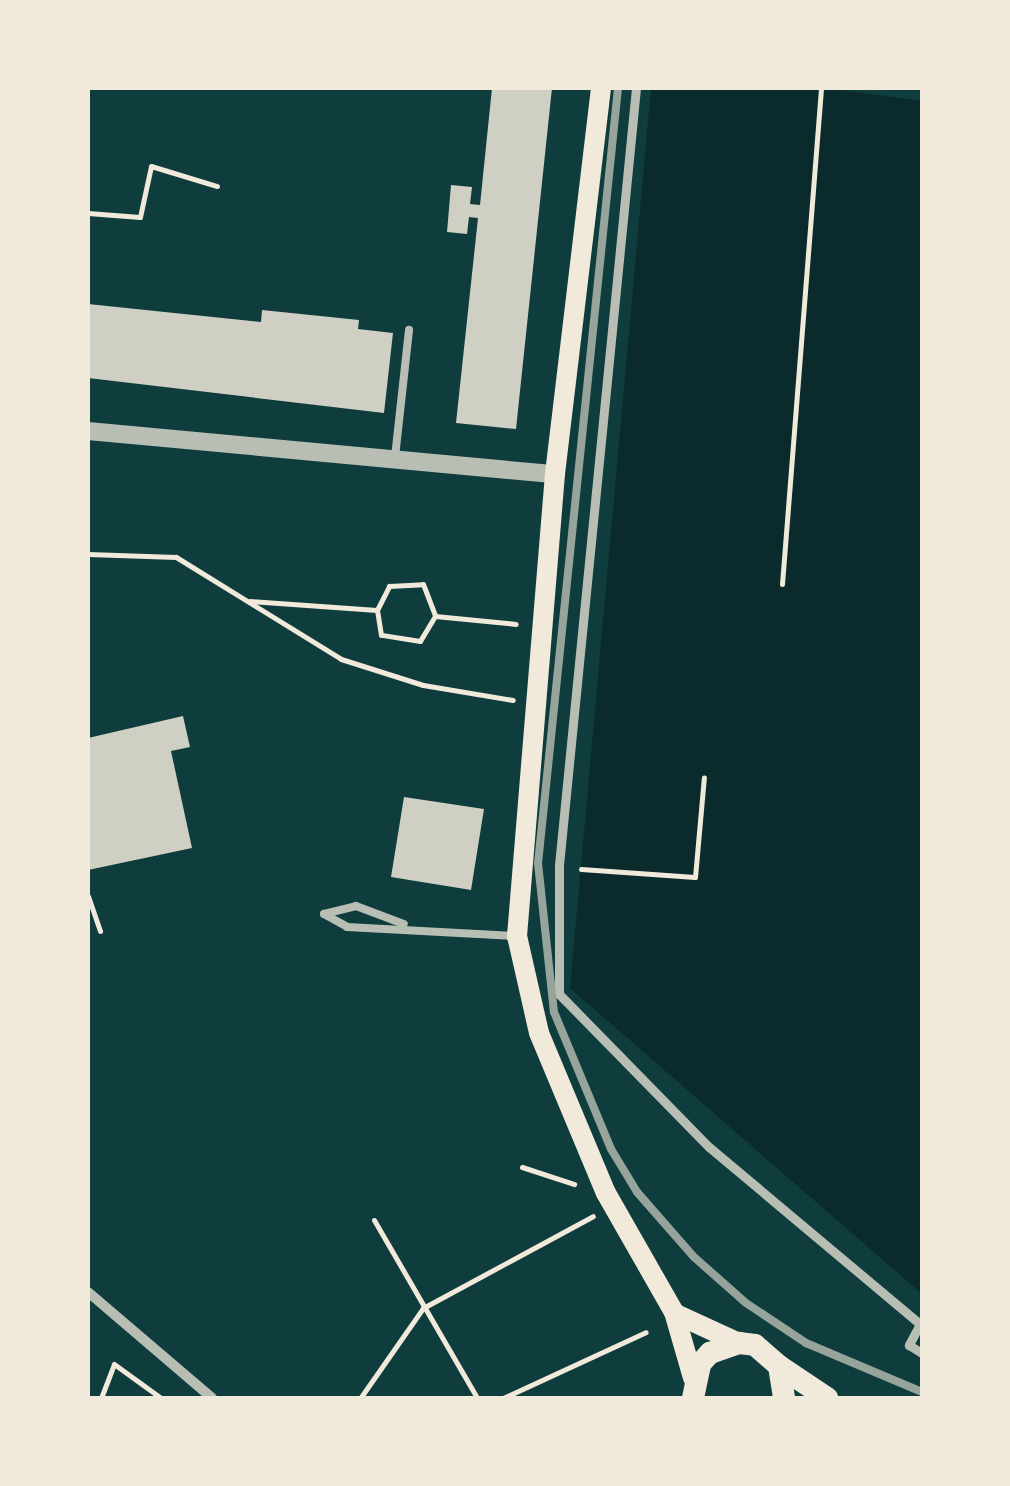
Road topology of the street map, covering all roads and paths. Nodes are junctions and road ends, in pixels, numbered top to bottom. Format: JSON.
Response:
{"nodes":[{"id":1,"x":601,"y":88,"type":"edge"},
{"id":2,"x":636,"y":88,"type":"edge"},
{"id":3,"x":821,"y":88,"type":"edge"},
{"id":4,"x":217,"y":186,"type":"dead end"},
{"id":5,"x":88,"y":212,"type":"edge"},
{"id":6,"x":409,"y":330,"type":"dead end"},
{"id":7,"x":88,"y":431,"type":"edge"},
{"id":8,"x":395,"y":457,"type":"junction"},
{"id":9,"x":555,"y":474,"type":"junction"},
{"id":10,"x":88,"y":554,"type":"edge"},
{"id":11,"x":782,"y":584,"type":"dead end"},
{"id":12,"x":246,"y":601,"type":"junction"},
{"id":13,"x":377,"y":610,"type":"junction"},
{"id":14,"x":435,"y":616,"type":"junction"},
{"id":15,"x":541,"y":627,"type":"junction"},
{"id":16,"x":536,"y":702,"type":"junction"},
{"id":17,"x":704,"y":777,"type":"dead end"},
{"id":18,"x":581,"y":869,"type":"dead end"},
{"id":19,"x":88,"y":896,"type":"edge"},
{"id":20,"x":407,"y":925,"type":"junction"},
{"id":21,"x":100,"y":931,"type":"dead end"},
{"id":22,"x":516,"y":936,"type":"junction"},
{"id":23,"x":522,"y":1167,"type":"dead end"},
{"id":24,"x":609,"y":1199,"type":"junction"},
{"id":25,"x":374,"y":1220,"type":"dead end"},
{"id":26,"x":88,"y":1292,"type":"edge"},
{"id":27,"x":423,"y":1308,"type":"junction"},
{"id":28,"x":674,"y":1312,"type":"junction"},
{"id":29,"x":646,"y":1332,"type":"dead end"},
{"id":30,"x":739,"y":1343,"type":"junction"},
{"id":31,"x":922,"y":1353,"type":"edge"},
{"id":32,"x":779,"y":1366,"type":"junction"},
{"id":33,"x":693,"y":1388,"type":"edge"},
{"id":34,"x":213,"y":1397,"type":"edge"},
{"id":35,"x":101,"y":1398,"type":"edge"},
{"id":36,"x":161,"y":1398,"type":"edge"},
{"id":37,"x":358,"y":1398,"type":"edge"},
{"id":38,"x":392,"y":1398,"type":"edge"},
{"id":39,"x":477,"y":1398,"type":"edge"},
{"id":40,"x":503,"y":1398,"type":"edge"},
{"id":41,"x":784,"y":1398,"type":"edge"},
{"id":42,"x":827,"y":1398,"type":"edge"}],
"edges":[{"from":1,"to":9,"type":"main road"},
{"from":2,"to":31,"type":"street"},
{"from":3,"to":11,"type":"path"},
{"from":4,"to":5,"type":"path"},
{"from":6,"to":8,"type":"lane"},
{"from":7,"to":8,"type":"street"},
{"from":8,"to":9,"type":"street"},
{"from":9,"to":15,"type":"main road"},
{"from":10,"to":12,"type":"path"},
{"from":12,"to":13,"type":"path"},
{"from":12,"to":16,"type":"path"},
{"from":13,"to":14,"type":"path"},
{"from":13,"to":14,"type":"path"},
{"from":14,"to":15,"type":"path"},
{"from":15,"to":16,"type":"main road"},
{"from":16,"to":22,"type":"main road"},
{"from":17,"to":18,"type":"path"},
{"from":19,"to":21,"type":"path"},
{"from":20,"to":20,"type":"lane"},
{"from":20,"to":22,"type":"lane"},
{"from":22,"to":24,"type":"main road"},
{"from":23,"to":24,"type":"path"},
{"from":24,"to":27,"type":"path"},
{"from":24,"to":28,"type":"main road"},
{"from":25,"to":27,"type":"path"},
{"from":26,"to":34,"type":"street"},
{"from":27,"to":37,"type":"path"},
{"from":27,"to":39,"type":"path"},
{"from":28,"to":30,"type":"main road"},
{"from":28,"to":33,"type":"main road"},
{"from":29,"to":40,"type":"path"},
{"from":30,"to":32,"type":"main road"},
{"from":30,"to":33,"type":"main road"},
{"from":32,"to":41,"type":"main road"},
{"from":32,"to":42,"type":"main road"},
{"from":35,"to":36,"type":"path"},
{"from":37,"to":38,"type":"path"}]}
